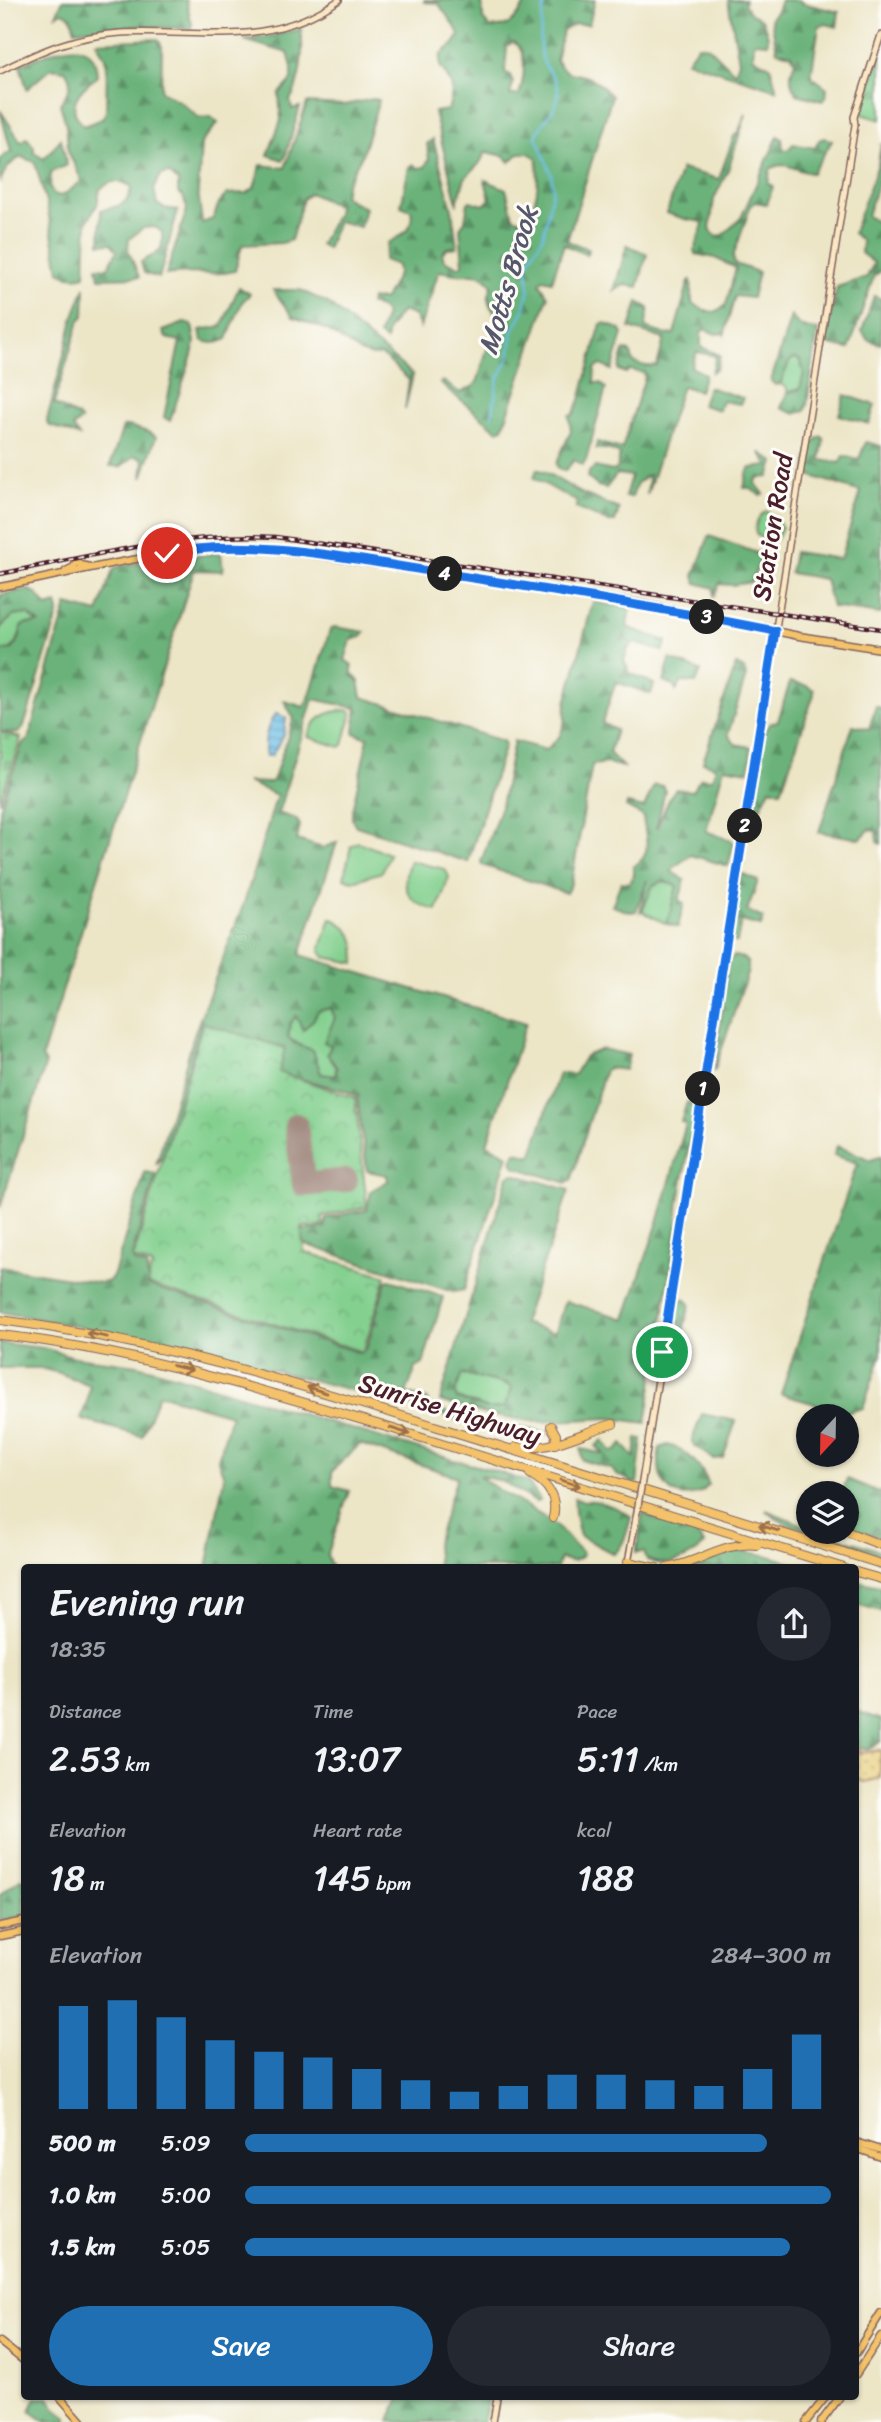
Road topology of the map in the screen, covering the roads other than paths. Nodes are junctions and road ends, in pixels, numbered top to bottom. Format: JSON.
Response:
{"nodes":[{"id":1,"x":339,"y":0,"type":"edge"},
{"id":2,"x":881,"y":34,"type":"edge"},
{"id":3,"x":0,"y":71,"type":"edge"},
{"id":4,"x":0,"y":587,"type":"edge"},
{"id":5,"x":775,"y":631,"type":"junction"},
{"id":6,"x":881,"y":649,"type":"edge"},
{"id":7,"x":0,"y":1320,"type":"edge"},
{"id":8,"x":0,"y":1335,"type":"edge"},
{"id":9,"x":614,"y":1424,"type":"dead end"},
{"id":10,"x":551,"y":1426,"type":"dead end"},
{"id":11,"x":470,"y":1437,"type":"junction"},
{"id":12,"x":555,"y":1444,"type":"junction"},
{"id":13,"x":482,"y":1456,"type":"junction"},
{"id":14,"x":553,"y":1518,"type":"dead end"},
{"id":15,"x":859,"y":1536,"type":"edge"},
{"id":16,"x":881,"y":1545,"type":"edge"},
{"id":17,"x":798,"y":1554,"type":"junction"},
{"id":18,"x":627,"y":1564,"type":"edge"},
{"id":19,"x":685,"y":1564,"type":"edge"},
{"id":20,"x":831,"y":1564,"type":"edge"},
{"id":21,"x":881,"y":1564,"type":"edge"},
{"id":22,"x":859,"y":1573,"type":"edge"},
{"id":23,"x":881,"y":1580,"type":"edge"},
{"id":24,"x":21,"y":1922,"type":"edge"},
{"id":25,"x":0,"y":1926,"type":"edge"},
{"id":26,"x":21,"y":1932,"type":"edge"},
{"id":27,"x":0,"y":1936,"type":"edge"},
{"id":28,"x":859,"y":2144,"type":"edge"},
{"id":29,"x":859,"y":2149,"type":"edge"},
{"id":30,"x":881,"y":2150,"type":"edge"},
{"id":31,"x":881,"y":2157,"type":"edge"},
{"id":32,"x":881,"y":2313,"type":"edge"},
{"id":33,"x":881,"y":2336,"type":"edge"},
{"id":34,"x":0,"y":2342,"type":"edge"},
{"id":35,"x":859,"y":2348,"type":"edge"},
{"id":36,"x":21,"y":2359,"type":"edge"},
{"id":37,"x":859,"y":2369,"type":"edge"},
{"id":38,"x":63,"y":2400,"type":"edge"},
{"id":39,"x":497,"y":2400,"type":"edge"},
{"id":40,"x":823,"y":2400,"type":"edge"},
{"id":41,"x":838,"y":2400,"type":"edge"},
{"id":42,"x":82,"y":2422,"type":"edge"},
{"id":43,"x":493,"y":2422,"type":"edge"},
{"id":44,"x":806,"y":2422,"type":"edge"},
{"id":45,"x":821,"y":2422,"type":"edge"}],
"edges":[{"from":1,"to":3,"type":"main road"},
{"from":2,"to":5,"type":"main road","name":"Station Road"},
{"from":4,"to":5,"type":"main road"},
{"from":5,"to":6,"type":"main road"},
{"from":5,"to":18,"type":"main road","name":"Station Road","bridge":true},
{"from":11,"to":7,"type":"highway","name":"Sunrise Highway","one_way":true},
{"from":8,"to":13,"type":"highway","name":"Sunrise Highway","one_way":true},
{"from":9,"to":12,"type":"highway"},
{"from":10,"to":12,"type":"highway"},
{"from":11,"to":12,"type":"highway"},
{"from":21,"to":11,"type":"highway","name":"Sunrise Highway","one_way":true},
{"from":13,"to":14,"type":"highway"},
{"from":13,"to":17,"type":"highway","name":"Sunrise Highway","one_way":true},
{"from":15,"to":16,"type":"highway"},
{"from":17,"to":19,"type":"highway"},
{"from":17,"to":20,"type":"highway","name":"Sunrise Highway"},
{"from":22,"to":23,"type":"highway"},
{"from":24,"to":25,"type":"main road"},
{"from":26,"to":27,"type":"main road"},
{"from":28,"to":30,"type":"main road"},
{"from":29,"to":31,"type":"main road"},
{"from":32,"to":35,"type":"main road"},
{"from":33,"to":37,"type":"main road"},
{"from":34,"to":36,"type":"main road"},
{"from":38,"to":42,"type":"main road"},
{"from":39,"to":43,"type":"main road"},
{"from":40,"to":44,"type":"main road"},
{"from":41,"to":45,"type":"main road"}]}
